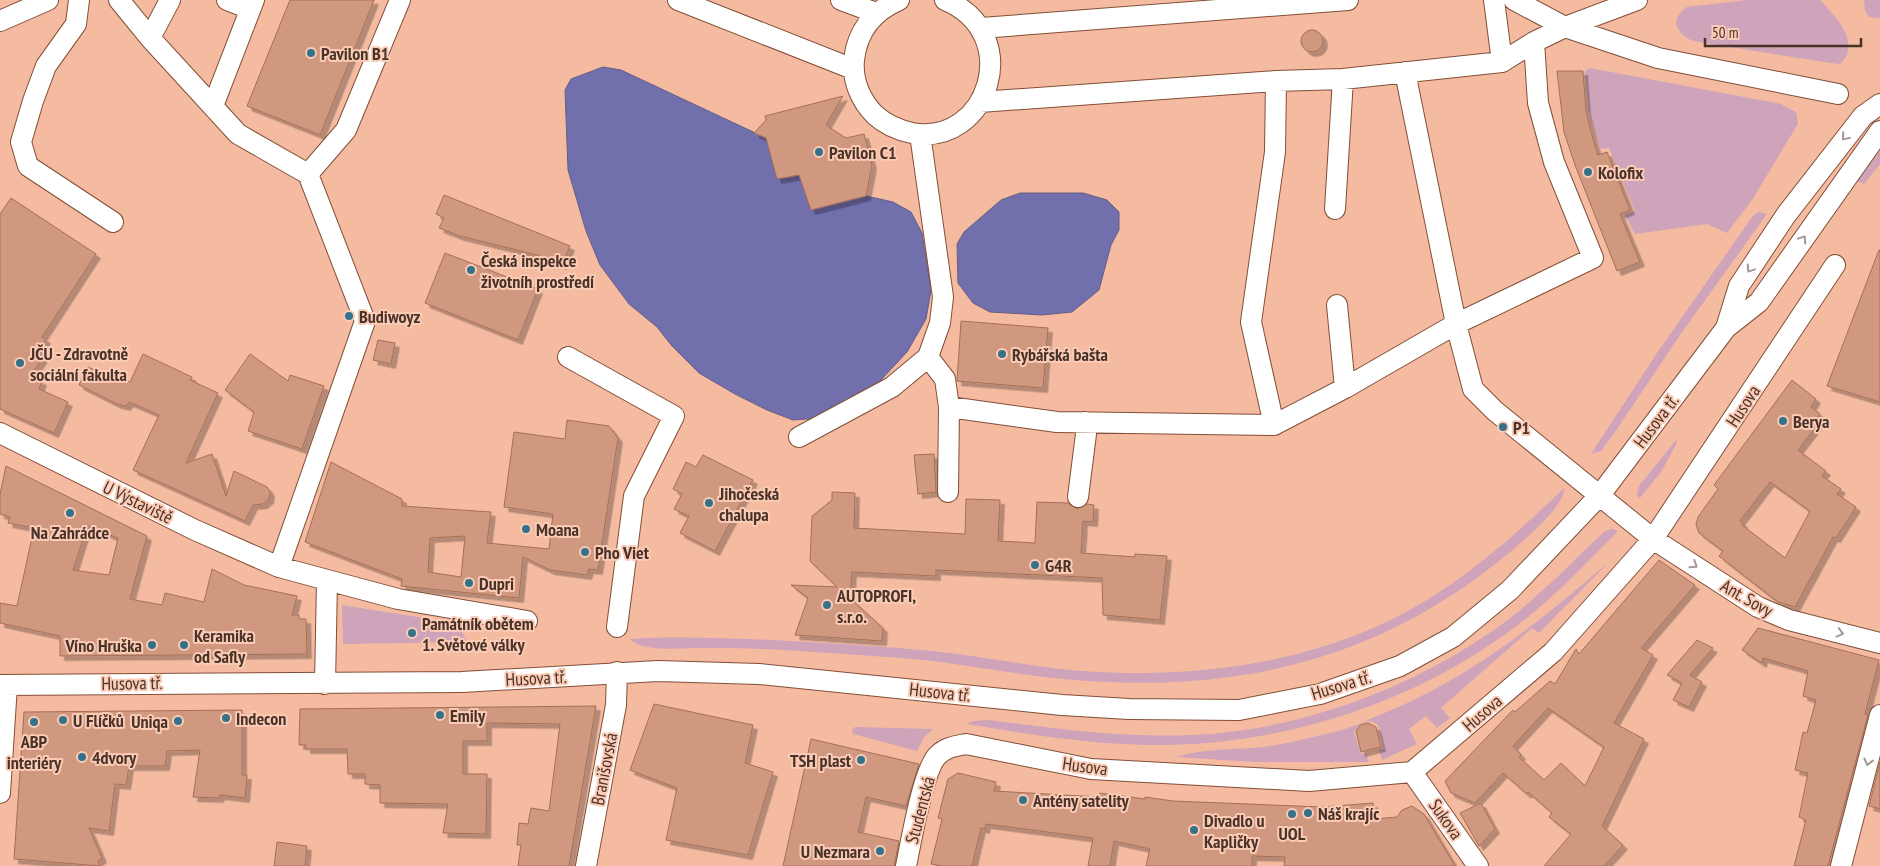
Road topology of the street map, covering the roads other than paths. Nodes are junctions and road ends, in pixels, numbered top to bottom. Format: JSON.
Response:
{"nodes":[{"id":1,"x":48,"y":0,"type":"edge"},
{"id":2,"x":79,"y":0,"type":"edge"},
{"id":3,"x":118,"y":0,"type":"edge"},
{"id":4,"x":170,"y":0,"type":"edge"},
{"id":5,"x":227,"y":0,"type":"edge"},
{"id":6,"x":400,"y":0,"type":"edge"},
{"id":7,"x":678,"y":0,"type":"edge"},
{"id":8,"x":842,"y":0,"type":"edge"},
{"id":9,"x":899,"y":0,"type":"edge"},
{"id":10,"x":945,"y":0,"type":"edge"},
{"id":11,"x":1348,"y":0,"type":"edge"},
{"id":12,"x":1494,"y":0,"type":"edge"},
{"id":13,"x":1514,"y":0,"type":"edge"},
{"id":14,"x":1637,"y":0,"type":"edge"},
{"id":15,"x":252,"y":4,"type":"edge"},
{"id":16,"x":876,"y":14,"type":"junction"},
{"id":17,"x":0,"y":21,"type":"edge"},
{"id":18,"x":1565,"y":27,"type":"junction"},
{"id":19,"x":981,"y":28,"type":"junction"},
{"id":20,"x":150,"y":38,"type":"junction"},
{"id":21,"x":1534,"y":42,"type":"junction"},
{"id":22,"x":1502,"y":62,"type":"junction"},
{"id":23,"x":853,"y":69,"type":"junction"},
{"id":24,"x":1405,"y":72,"type":"junction"},
{"id":25,"x":1342,"y":79,"type":"junction"},
{"id":26,"x":1276,"y":81,"type":"junction"},
{"id":27,"x":1838,"y":94,"type":"dead end"},
{"id":28,"x":980,"y":102,"type":"junction"},
{"id":29,"x":1880,"y":104,"type":"edge"},
{"id":30,"x":213,"y":106,"type":"junction"},
{"id":31,"x":1880,"y":132,"type":"edge"},
{"id":32,"x":920,"y":134,"type":"junction"},
{"id":33,"x":308,"y":174,"type":"junction"},
{"id":34,"x":1335,"y":209,"type":"dead end"},
{"id":35,"x":113,"y":222,"type":"dead end"},
{"id":36,"x":1835,"y":266,"type":"dead end"},
{"id":37,"x":1337,"y":305,"type":"dead end"},
{"id":38,"x":1456,"y":324,"type":"junction"},
{"id":39,"x":1726,"y":328,"type":"junction"},
{"id":40,"x":928,"y":357,"type":"junction"},
{"id":41,"x":568,"y":358,"type":"dead end"},
{"id":42,"x":1345,"y":388,"type":"junction"},
{"id":43,"x":949,"y":407,"type":"junction"},
{"id":44,"x":1085,"y":422,"type":"junction"},
{"id":45,"x":1274,"y":425,"type":"junction"},
{"id":46,"x":0,"y":434,"type":"edge"},
{"id":47,"x":799,"y":437,"type":"dead end"},
{"id":48,"x":948,"y":492,"type":"dead end"},
{"id":49,"x":1600,"y":496,"type":"junction"},
{"id":50,"x":1078,"y":497,"type":"dead end"},
{"id":51,"x":1653,"y":538,"type":"junction"},
{"id":52,"x":279,"y":566,"type":"junction"},
{"id":53,"x":327,"y":580,"type":"junction"},
{"id":54,"x":527,"y":621,"type":"dead end"},
{"id":55,"x":617,"y":626,"type":"dead end"},
{"id":56,"x":1880,"y":643,"type":"edge"},
{"id":57,"x":617,"y":672,"type":"junction"},
{"id":58,"x":325,"y":684,"type":"junction"},
{"id":59,"x":4,"y":685,"type":"edge"},
{"id":60,"x":1880,"y":715,"type":"edge"},
{"id":61,"x":937,"y":756,"type":"joint"},
{"id":62,"x":1412,"y":772,"type":"junction"},
{"id":63,"x":0,"y":793,"type":"edge"},
{"id":64,"x":586,"y":866,"type":"edge"},
{"id":65,"x":906,"y":866,"type":"edge"},
{"id":66,"x":1478,"y":866,"type":"edge"},
{"id":67,"x":1842,"y":866,"type":"edge"}],
"edges":[{"from":1,"to":17,"type":"street"},
{"from":2,"to":35,"type":"street"},
{"from":3,"to":20,"type":"street"},
{"from":4,"to":20,"type":"street"},
{"from":5,"to":15,"type":"street"},
{"from":6,"to":33,"type":"street"},
{"from":7,"to":23,"type":"street"},
{"from":8,"to":16,"type":"street"},
{"from":9,"to":16,"type":"street"},
{"from":10,"to":19,"type":"street"},
{"from":11,"to":19,"type":"street"},
{"from":12,"to":22,"type":"street"},
{"from":13,"to":18,"type":"street"},
{"from":14,"to":18,"type":"street"},
{"from":15,"to":30,"type":"street"},
{"from":16,"to":23,"type":"street"},
{"from":18,"to":21,"type":"street"},
{"from":18,"to":27,"type":"street"},
{"from":19,"to":28,"type":"street"},
{"from":20,"to":30,"type":"street"},
{"from":21,"to":22,"type":"street"},
{"from":21,"to":38,"type":"street"},
{"from":22,"to":24,"type":"street"},
{"from":23,"to":32,"type":"street"},
{"from":24,"to":25,"type":"street"},
{"from":24,"to":38,"type":"street","name":"Ant. Sovy"},
{"from":25,"to":26,"type":"street"},
{"from":25,"to":34,"type":"street"},
{"from":26,"to":28,"type":"street"},
{"from":26,"to":45,"type":"street"},
{"from":28,"to":32,"type":"street"},
{"from":29,"to":39,"type":"street","name":"Husova tř.","one_way":true},
{"from":30,"to":33,"type":"street"},
{"from":39,"to":31,"type":"street","name":"Husova tř.","one_way":true},
{"from":32,"to":40,"type":"street"},
{"from":33,"to":52,"type":"street"},
{"from":36,"to":51,"type":"street","name":"Husova"},
{"from":37,"to":42,"type":"street"},
{"from":38,"to":42,"type":"street"},
{"from":38,"to":49,"type":"street","name":"Ant. Sovy"},
{"from":39,"to":49,"type":"street","name":"Husova tř."},
{"from":40,"to":43,"type":"street"},
{"from":40,"to":47,"type":"street"},
{"from":41,"to":55,"type":"street"},
{"from":42,"to":45,"type":"street"},
{"from":43,"to":44,"type":"street"},
{"from":43,"to":48,"type":"street"},
{"from":44,"to":45,"type":"street"},
{"from":44,"to":50,"type":"street"},
{"from":46,"to":52,"type":"street","name":"U Výstaviště"},
{"from":49,"to":51,"type":"street","name":"Ant. Sovy"},
{"from":49,"to":57,"type":"street","name":"Husova tř."},
{"from":51,"to":56,"type":"street","name":"Ant. Sovy","one_way":true},
{"from":51,"to":62,"type":"street","name":"Husova"},
{"from":52,"to":53,"type":"street","name":"U Výstaviště"},
{"from":53,"to":54,"type":"street","name":"U Výstaviště"},
{"from":53,"to":58,"type":"street"},
{"from":57,"to":58,"type":"street","name":"Husova tř."},
{"from":57,"to":64,"type":"street","name":"Branišovská"},
{"from":58,"to":59,"type":"street","name":"Husova tř."},
{"from":59,"to":63,"type":"street"},
{"from":60,"to":67,"type":"street","one_way":true},
{"from":61,"to":62,"type":"street","name":"Husova"},
{"from":61,"to":65,"type":"street","name":"Studentská"},
{"from":62,"to":66,"type":"street","name":"Sukova"}]}
